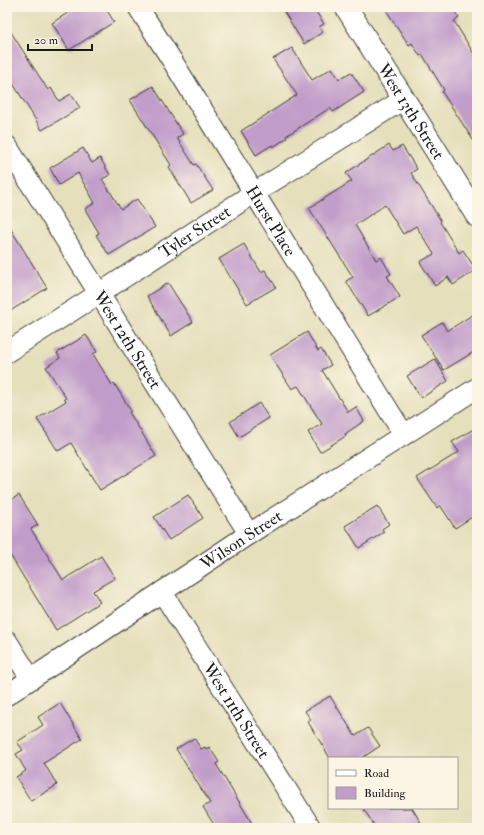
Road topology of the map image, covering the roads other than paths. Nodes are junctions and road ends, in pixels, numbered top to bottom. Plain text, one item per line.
1 (138, 7) edge
2 (346, 7) edge
3 (404, 99) junction
4 (7, 146) edge
5 (254, 193) junction
6 (477, 216) edge
7 (100, 293) junction
8 (7, 352) edge
9 (477, 388) edge
10 (404, 435) junction
11 (249, 534) junction
12 (162, 592) junction
13 (7, 641) edge
14 (31, 679) junction
15 (7, 695) edge
16 (311, 828) edge

1 - 5 street, Hurst Place
2 - 3 street, West 13th Street
3 - 5 street, Tyler Street
3 - 6 street, West 13th Street
4 - 7 street, West 12th Street
5 - 7 street, Tyler Street
5 - 10 street, Hurst Place
7 - 8 street, Tyler Street
7 - 11 street, West 12th Street
9 - 10 street, Wilson Street
10 - 11 street, Wilson Street
11 - 12 street, Wilson Street
12 - 14 street, Wilson Street
12 - 16 street, West 11th Street
13 - 14 street
14 - 15 street, Wilson Street

